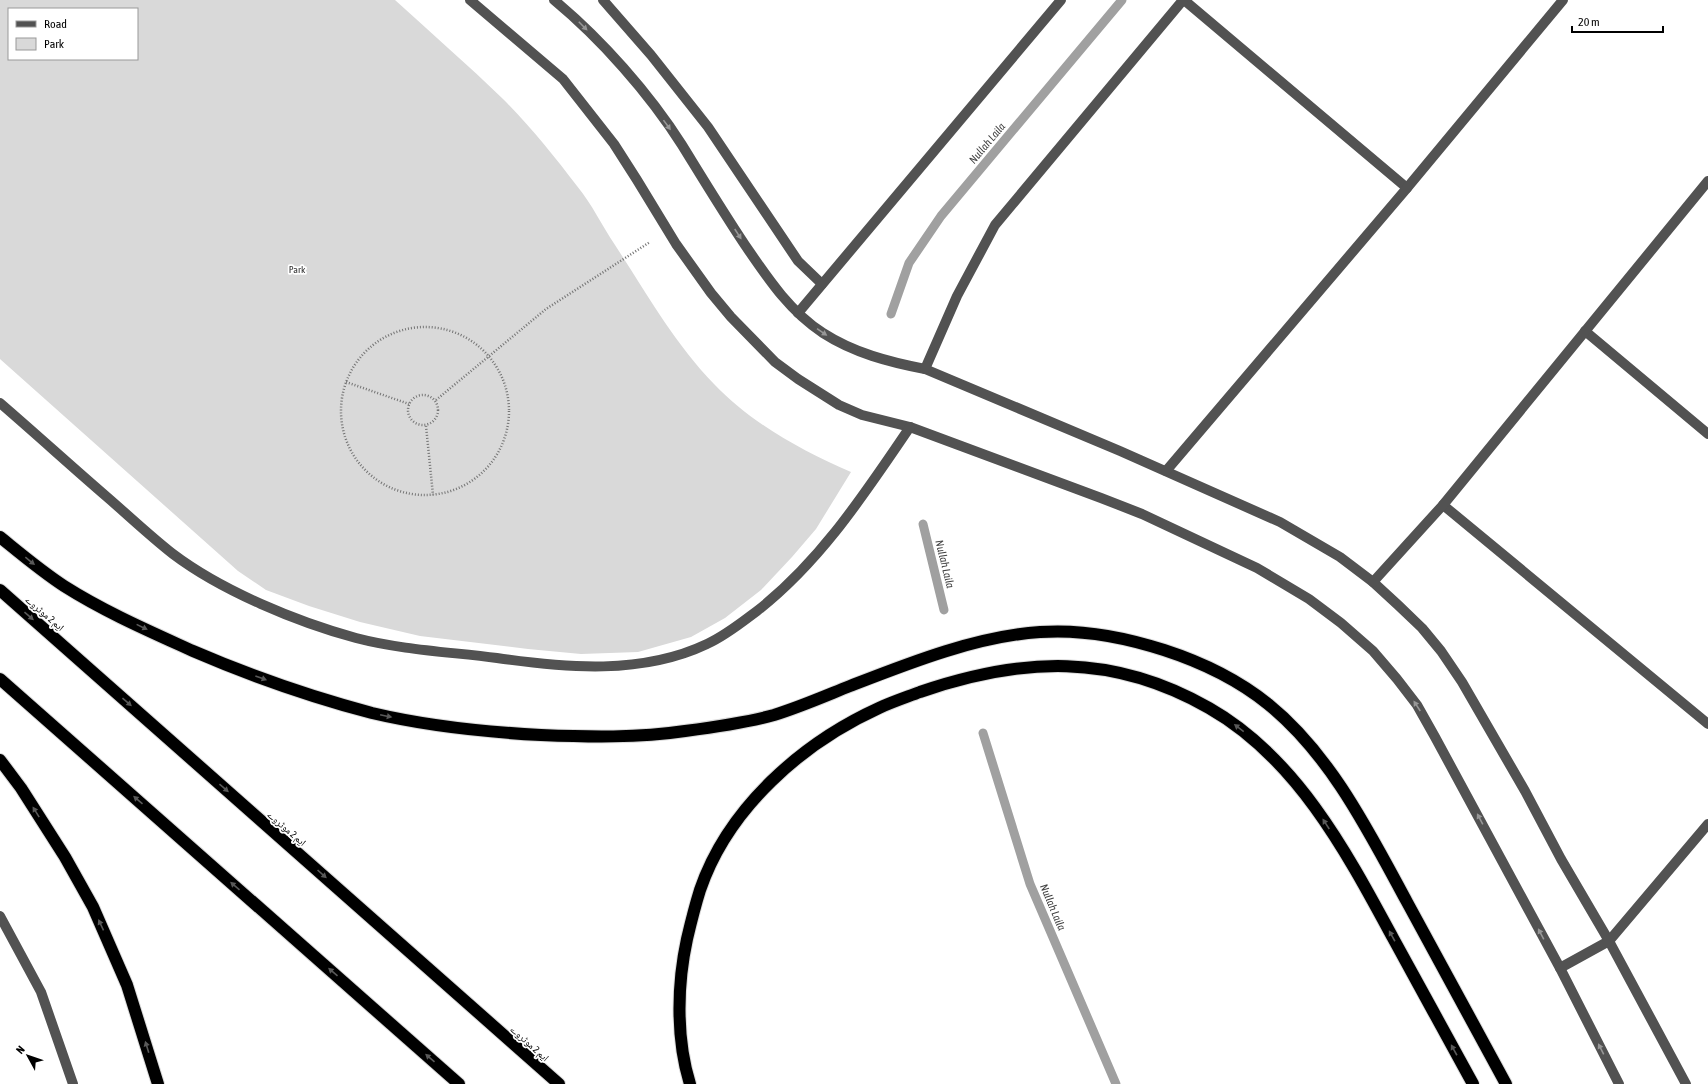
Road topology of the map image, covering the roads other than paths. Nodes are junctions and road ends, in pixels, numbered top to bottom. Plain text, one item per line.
1 (470, 0) edge
2 (554, 0) edge
3 (603, 0) edge
4 (1061, 0) edge
5 (1183, 0) edge
6 (1563, 0) edge
7 (1708, 181) edge
8 (1408, 188) junction
9 (822, 284) junction
10 (798, 313) junction
11 (1585, 331) junction
12 (925, 370) junction
13 (0, 403) edge
14 (910, 427) junction
15 (1708, 434) edge
16 (1166, 471) junction
17 (1443, 505) junction
18 (0, 536) edge
19 (1373, 582) junction
20 (0, 590) edge
21 (0, 679) edge
22 (1708, 724) edge
23 (0, 760) edge
24 (1708, 824) edge
25 (0, 916) edge
26 (1609, 941) junction
27 (1560, 968) junction
28 (73, 1084) edge
29 (158, 1084) edge
30 (459, 1084) edge
31 (559, 1084) edge
32 (690, 1084) edge
33 (1473, 1084) edge
34 (1506, 1084) edge
35 (1619, 1084) edge
36 (1686, 1084) edge

1 - 14 street
2 -> 10 street
3 - 9 street
4 - 9 street
5 - 8 street
5 - 12 street
6 - 8 street
7 - 11 street
8 - 16 street
9 - 10 street
10 -> 12 street
11 - 15 street
11 - 17 street
12 - 16 street
13 - 14 street
27 -> 14 street
16 - 19 street
17 - 19 street
17 - 22 street
18 -> 34 highway
19 - 26 street
20 -> 31 highway, ایم 2 موٹروے
30 -> 21 highway
29 -> 23 highway
24 - 26 street
25 - 28 street
26 - 27 street
26 - 36 street
35 -> 27 street
33 -> 32 highway

